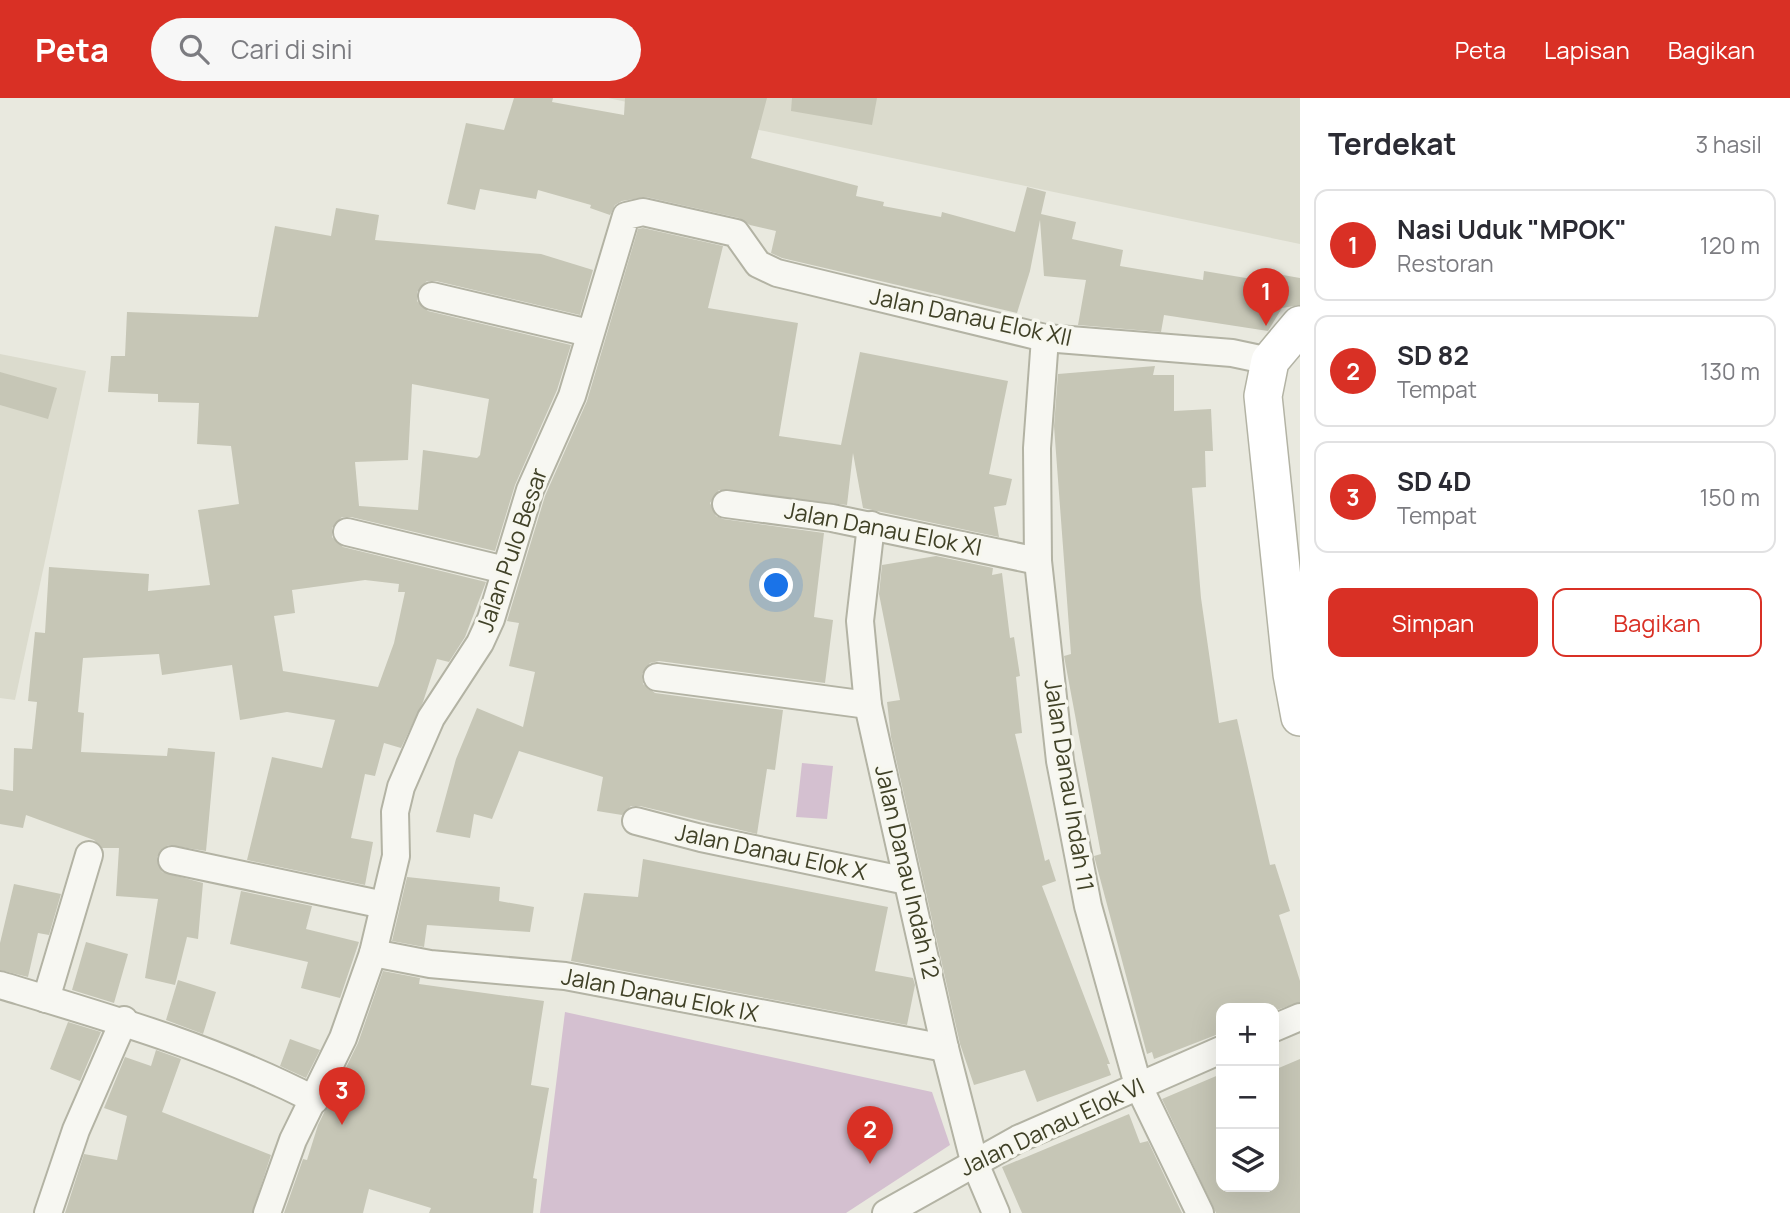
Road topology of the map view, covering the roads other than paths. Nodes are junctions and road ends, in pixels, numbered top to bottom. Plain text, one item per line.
1 (758, 264) joint
2 (432, 296) dead end
3 (1300, 325) edge
4 (589, 333) junction
5 (1045, 338) junction
6 (1270, 361) junction
7 (726, 504) dead end
8 (871, 525) junction
9 (347, 532) dead end
10 (1038, 561) junction
11 (505, 570) junction
12 (657, 677) dead end
13 (868, 705) junction
14 (1300, 717) edge
15 (636, 821) dead end
16 (89, 855) dead end
17 (172, 859) dead end
18 (907, 881) junction
19 (384, 905) junction
20 (373, 953) junction
21 (0, 985) edge
22 (46, 999) junction
23 (1300, 1017) edge
24 (124, 1020) junction
25 (1279, 1026) edge
26 (945, 1048) junction
27 (1216, 1052) edge
28 (1138, 1085) junction
29 (315, 1100) junction
30 (974, 1161) junction
31 (48, 1213) edge
32 (267, 1213) edge
33 (886, 1213) edge
34 (996, 1213) edge
35 (1200, 1213) edge

1 - 4 street, Jalan Pulo Besar
1 - 5 street, Jalan Danau Elok XII
2 - 4 street
3 - 6 street
4 - 11 street, Jalan Pulo Besar
5 - 6 street, Jalan Danau Elok XII
5 - 10 street, Jalan Danau Indah 11
6 - 14 street
7 - 8 street, Jalan Danau Elok XI
8 - 10 street, Jalan Danau Elok XI
8 - 13 street, Jalan Danau Indah 12
9 - 11 street
10 - 28 street, Jalan Danau Indah 11
11 - 19 street, Jalan Pulo Besar
12 - 13 street
13 - 18 street, Jalan Danau Indah 12
15 - 18 street, Jalan Danau Elok X
16 - 22 street
17 - 19 street
18 - 26 street, Jalan Danau Indah 12
19 - 20 street, Jalan Pulo Besar
20 - 26 street, Jalan Danau Elok IX
20 - 29 street, Jalan Pulo Besar
21 - 22 street
22 - 24 street
23 - 25 street
24 - 29 street
24 - 31 street
26 - 30 street, Jalan Danau Indah 12
27 - 28 street, Jalan Danau Elok VI
28 - 30 street, Jalan Danau Elok VI
28 - 35 street, Jalan Danau Indah 11
29 - 32 street, Jalan Pulo Besar
30 - 33 street, Jalan Danau Elok VI
30 - 34 street, Jalan Danau Indah 12

